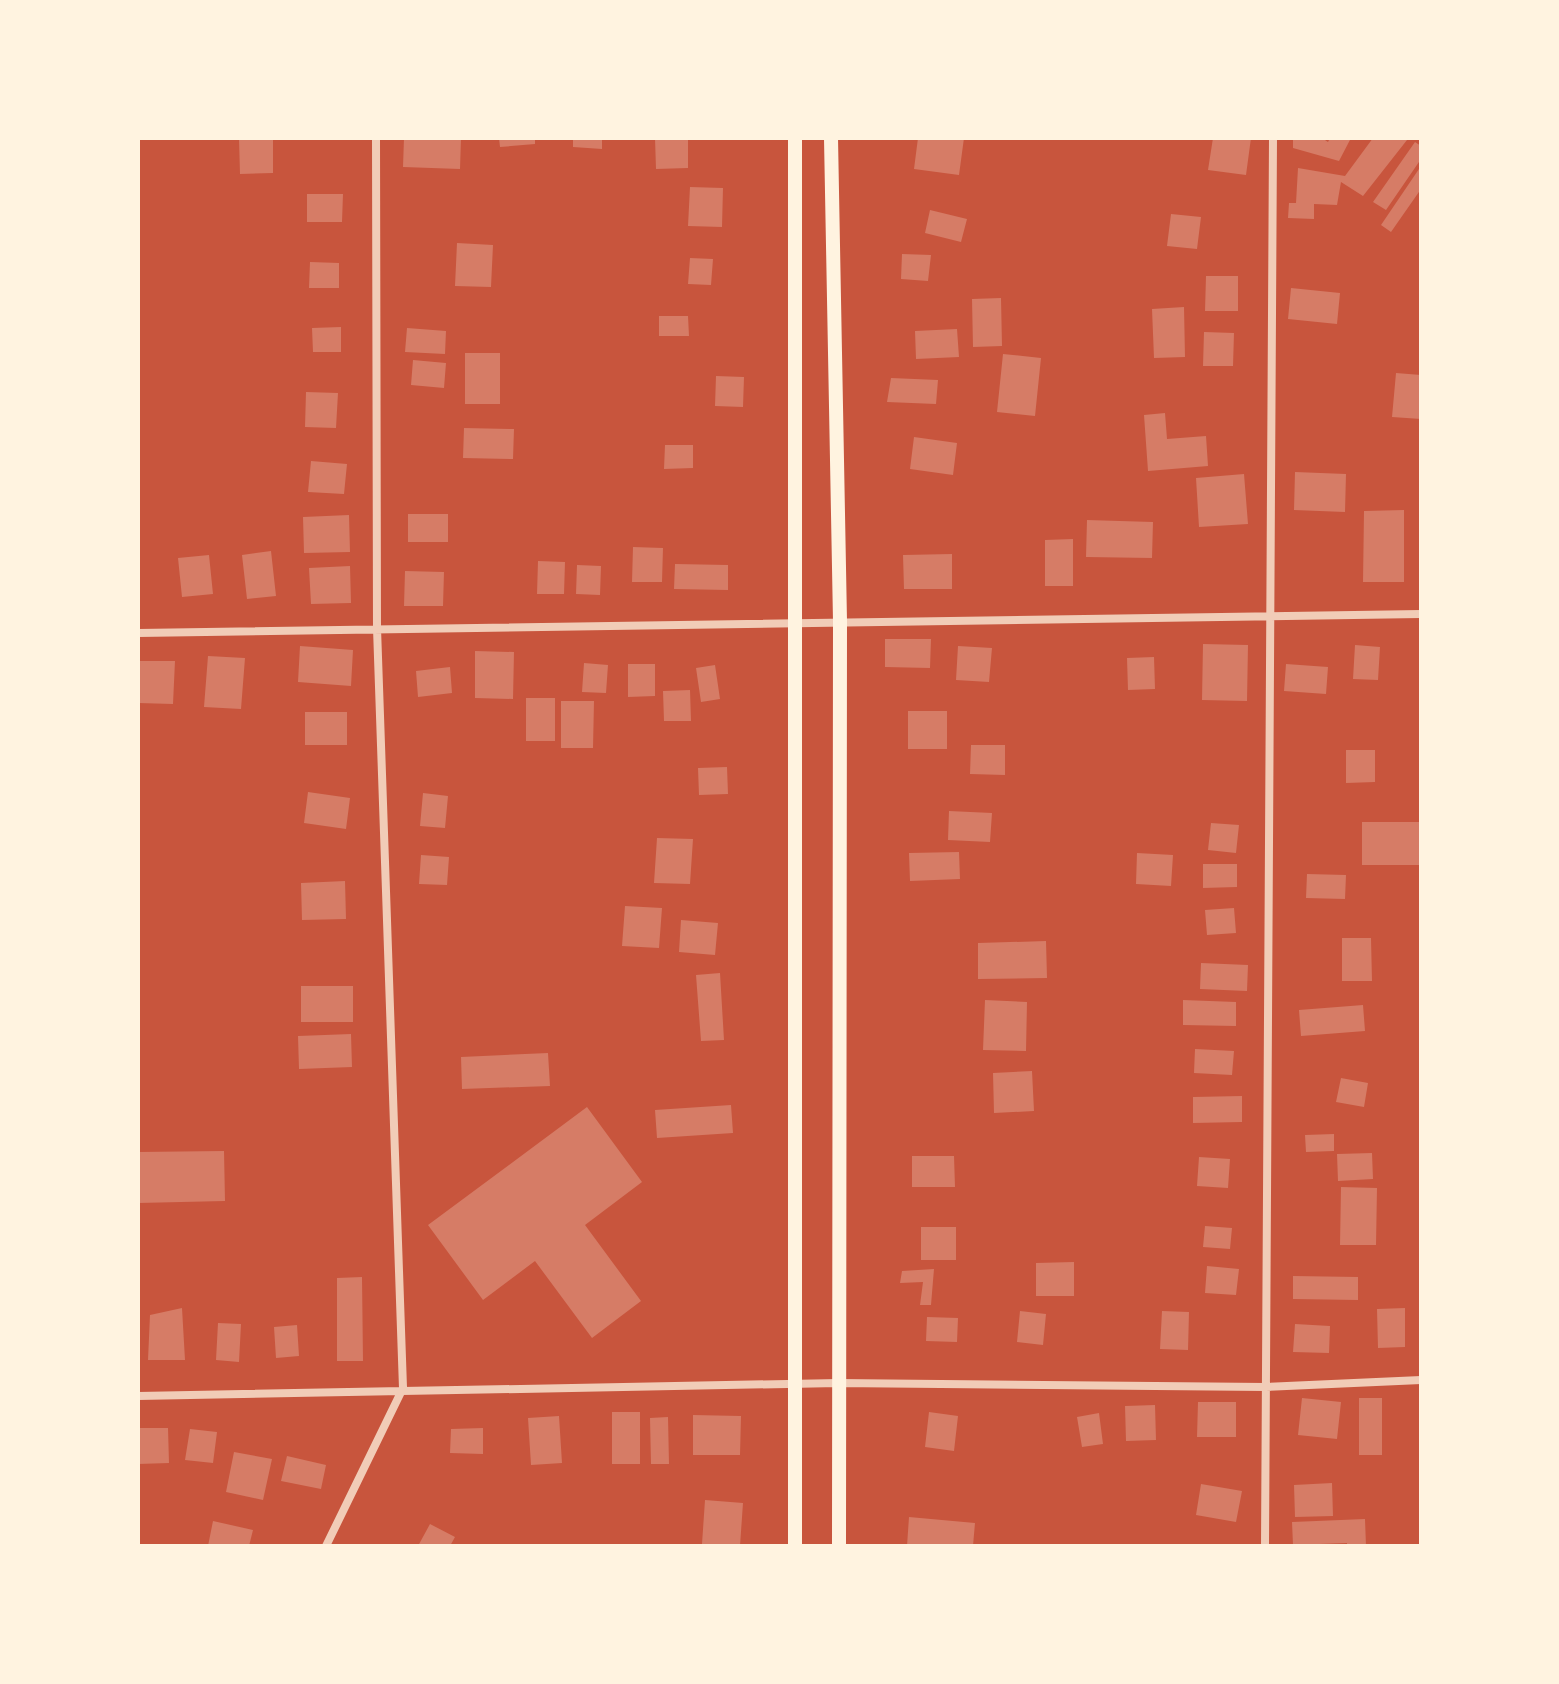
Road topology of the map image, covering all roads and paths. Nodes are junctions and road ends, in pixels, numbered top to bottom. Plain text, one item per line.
1 (376, 138) edge
2 (795, 138) edge
3 (831, 138) edge
4 (1273, 138) edge
5 (1421, 614) edge
6 (1272, 615) junction
7 (840, 621) junction
8 (793, 624) junction
9 (377, 628) junction
10 (138, 633) edge
11 (1421, 1380) edge
12 (838, 1383) junction
13 (795, 1384) junction
14 (1266, 1387) junction
15 (403, 1388) junction
16 (138, 1396) edge
17 (326, 1546) edge
18 (795, 1546) edge
19 (839, 1546) edge
20 (1265, 1546) edge

1 - 9 street
2 - 8 main road
3 - 7 main road
4 - 6 street
5 - 6 street
6 - 7 street
6 - 14 street
7 - 8 street
7 - 12 main road
8 - 9 street
8 - 13 main road
9 - 10 street
9 - 15 street
11 - 14 street
12 - 13 street
12 - 14 street
12 - 19 main road
13 - 15 street
13 - 18 main road
14 - 20 street
15 - 16 street
15 - 17 street

